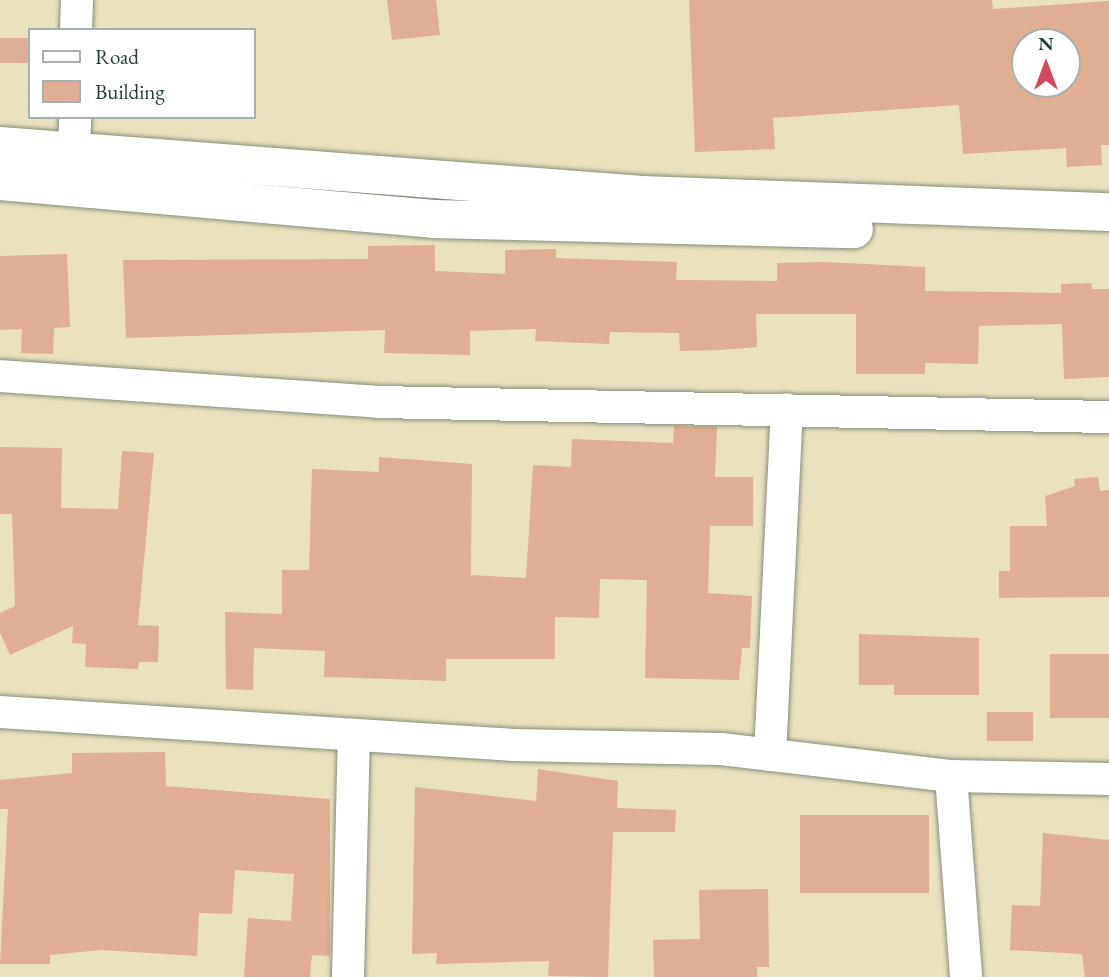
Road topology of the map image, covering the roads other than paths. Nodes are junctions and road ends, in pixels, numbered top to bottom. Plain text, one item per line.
1 (77, 0) edge
2 (76, 28) edge
3 (74, 134) edge
4 (0, 146) edge
5 (0, 181) edge
6 (1109, 212) edge
7 (1109, 237) edge
8 (0, 376) edge
9 (787, 409) junction
10 (1109, 417) edge
11 (0, 712) edge
12 (355, 735) junction
13 (770, 755) junction
14 (951, 776) junction
15 (1109, 779) edge
16 (348, 977) edge
17 (966, 977) edge

1 - 2 street
3 - 4 street
3 - 6 street
5 - 7 street
8 - 9 street
9 - 10 street
9 - 13 street
11 - 12 street
12 - 13 street
12 - 16 street
13 - 14 street
14 - 15 street
14 - 17 street

